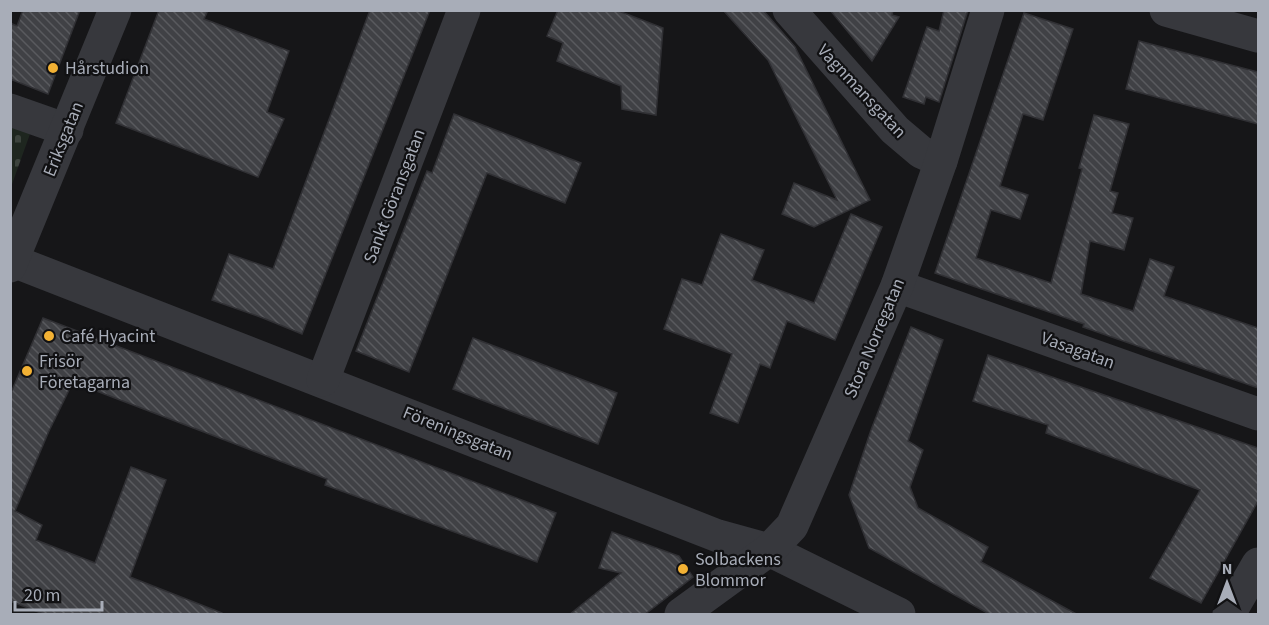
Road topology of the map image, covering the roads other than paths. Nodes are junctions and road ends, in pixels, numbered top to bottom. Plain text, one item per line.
1 (115, 10) edge
2 (464, 10) edge
3 (789, 10) edge
4 (988, 10) edge
5 (1166, 10) edge
6 (1258, 36) edge
7 (10, 110) edge
8 (67, 130) junction
9 (941, 161) junction
10 (12, 264) edge
11 (897, 286) junction
12 (323, 380) junction
13 (1258, 414) edge
14 (769, 550) junction
15 (1258, 564) edge
16 (681, 615) edge
17 (899, 615) edge
18 (1229, 615) edge

1 - 8 street, Eriksgatan
2 - 12 street, Sankt Göransgatan
3 - 9 street, Vagnmansgatan
4 - 9 street, Stora Norregatan
5 - 6 street
7 - 8 street
8 - 10 street, Eriksgatan
9 - 11 street, Stora Norregatan
10 - 12 street, Föreningsgatan
11 - 13 street, Vasagatan
11 - 14 street, Stora Norregatan
12 - 14 street, Föreningsgatan
14 - 16 street, Stora Norregatan
14 - 17 street, Föreningsgatan
15 - 18 street

